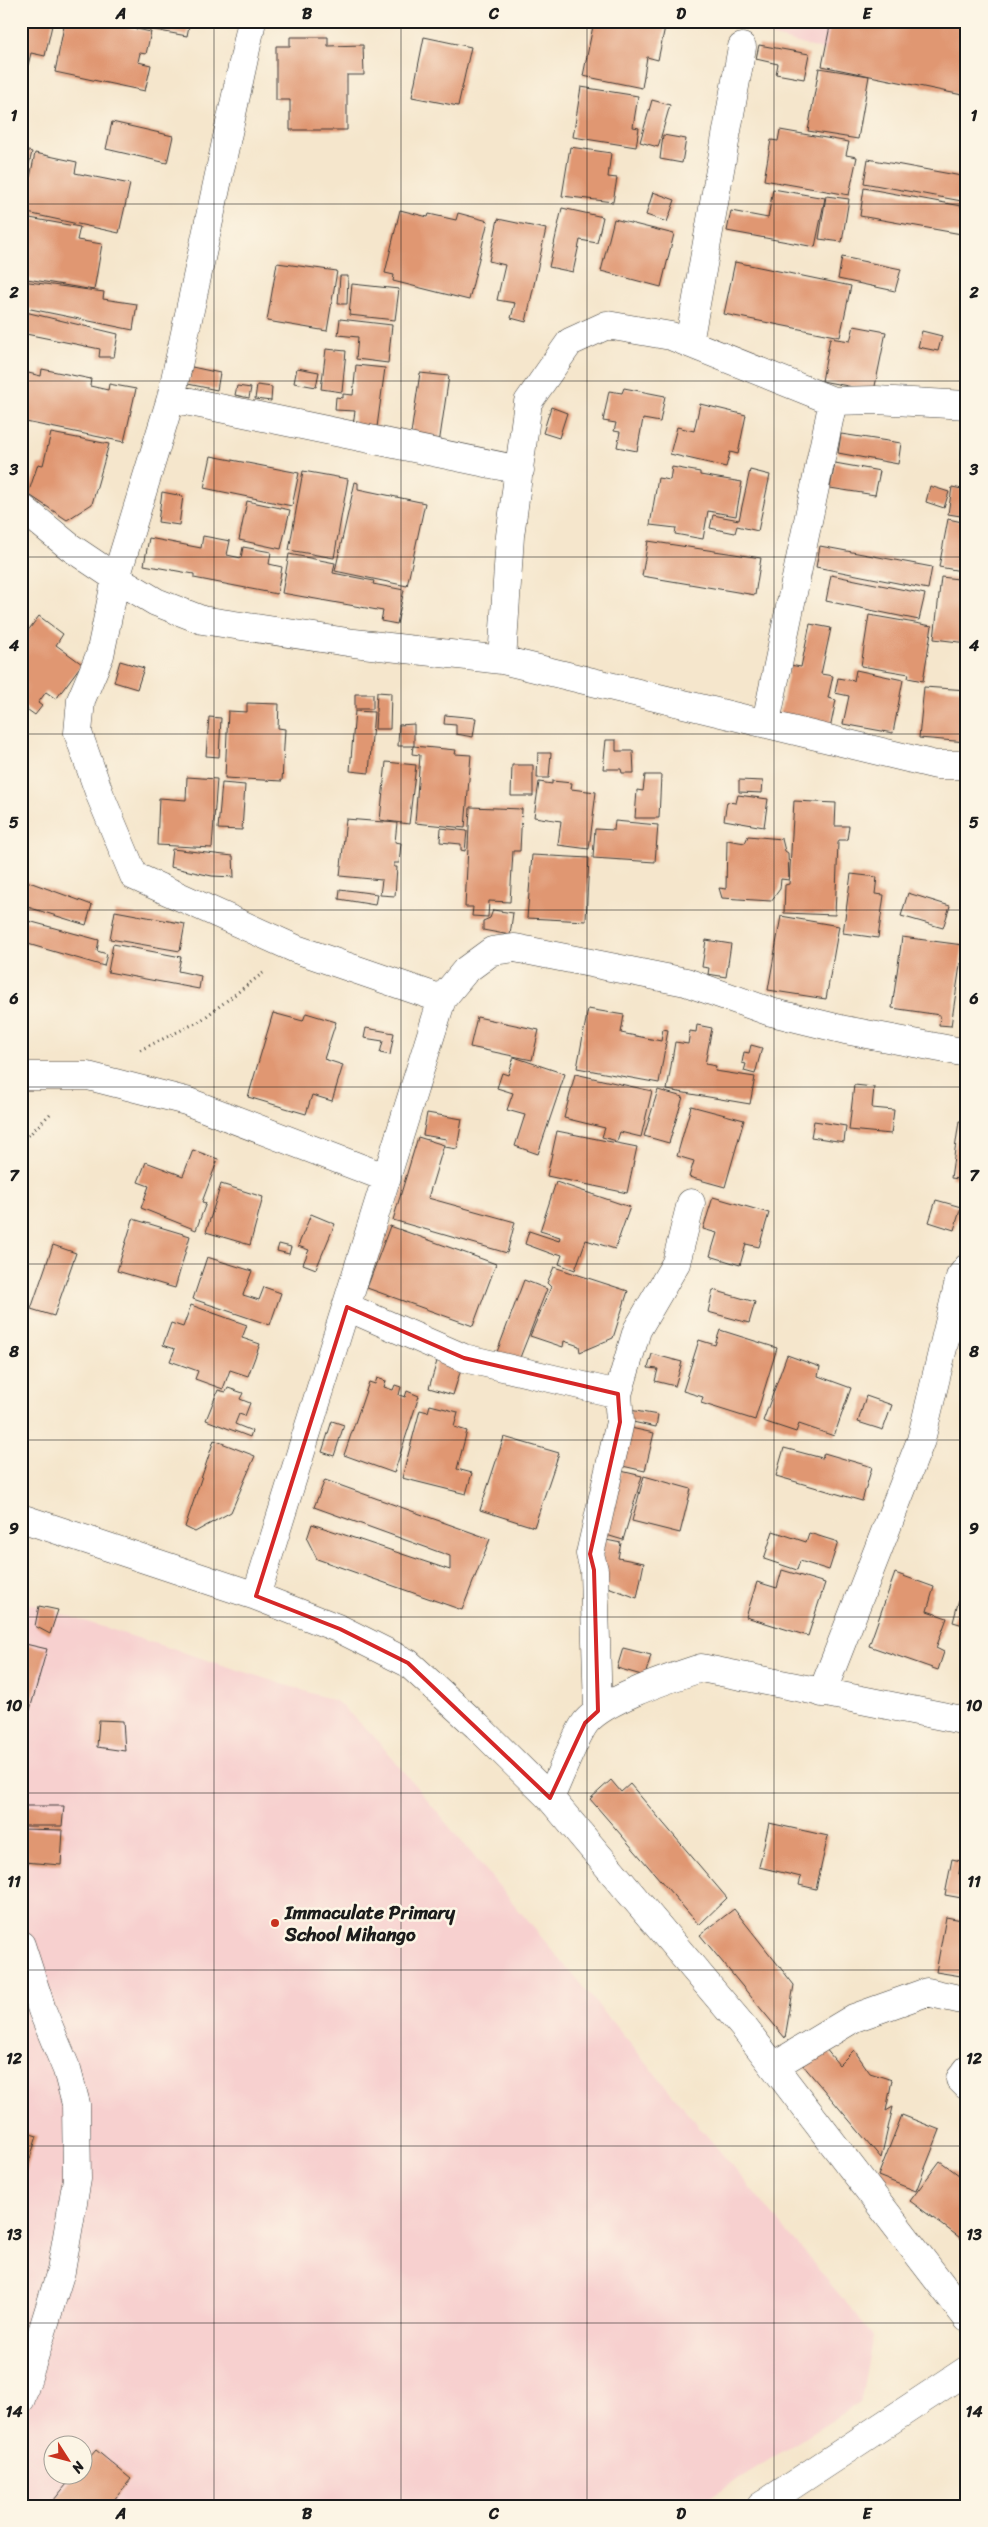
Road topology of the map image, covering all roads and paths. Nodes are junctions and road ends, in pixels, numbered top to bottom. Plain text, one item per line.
1 (252, 21) edge
2 (742, 46) dead end
3 (689, 343) junction
4 (171, 398) junction
5 (833, 401) junction
6 (967, 405) edge
7 (520, 470) junction
8 (21, 507) edge
9 (116, 578) junction
10 (502, 660) junction
11 (766, 722) junction
12 (967, 765) edge
13 (296, 949) junction
14 (442, 1000) junction
15 (967, 1053) edge
16 (21, 1076) edge
17 (88, 1076) junction
18 (21, 1142) edge
19 (387, 1178) junction
20 (691, 1203) dead end
21 (967, 1268) edge
22 (347, 1308) junction
23 (618, 1394) junction
24 (21, 1518) edge
25 (256, 1596) junction
26 (822, 1693) junction
27 (598, 1711) junction
28 (967, 1721) edge
29 (550, 1798) junction
30 (21, 1945) edge
31 (967, 2001) edge
32 (774, 2066) junction
33 (967, 2070) edge
34 (967, 2086) edge
35 (967, 2318) edge
36 (967, 2370) edge
37 (21, 2399) edge
38 (761, 2506) edge

1 - 4 street
2 - 3 street
3 - 5 street
3 - 7 street
4 - 7 street
4 - 9 street
5 - 6 street
5 - 11 street
7 - 10 street
8 - 9 street
9 - 10 street
9 - 13 street
10 - 11 street
11 - 12 street
13 - 14 street
13 - 17 path
14 - 15 street
14 - 19 street
16 - 17 street
17 - 18 path
17 - 19 street
19 - 22 street
20 - 23 street
21 - 26 street
22 - 23 street
22 - 25 street
23 - 27 street
24 - 25 street
25 - 29 street
26 - 27 street
26 - 28 street
27 - 29 street
29 - 32 street
30 - 37 street
31 - 32 street
32 - 35 street
33 - 34 street
36 - 38 street

